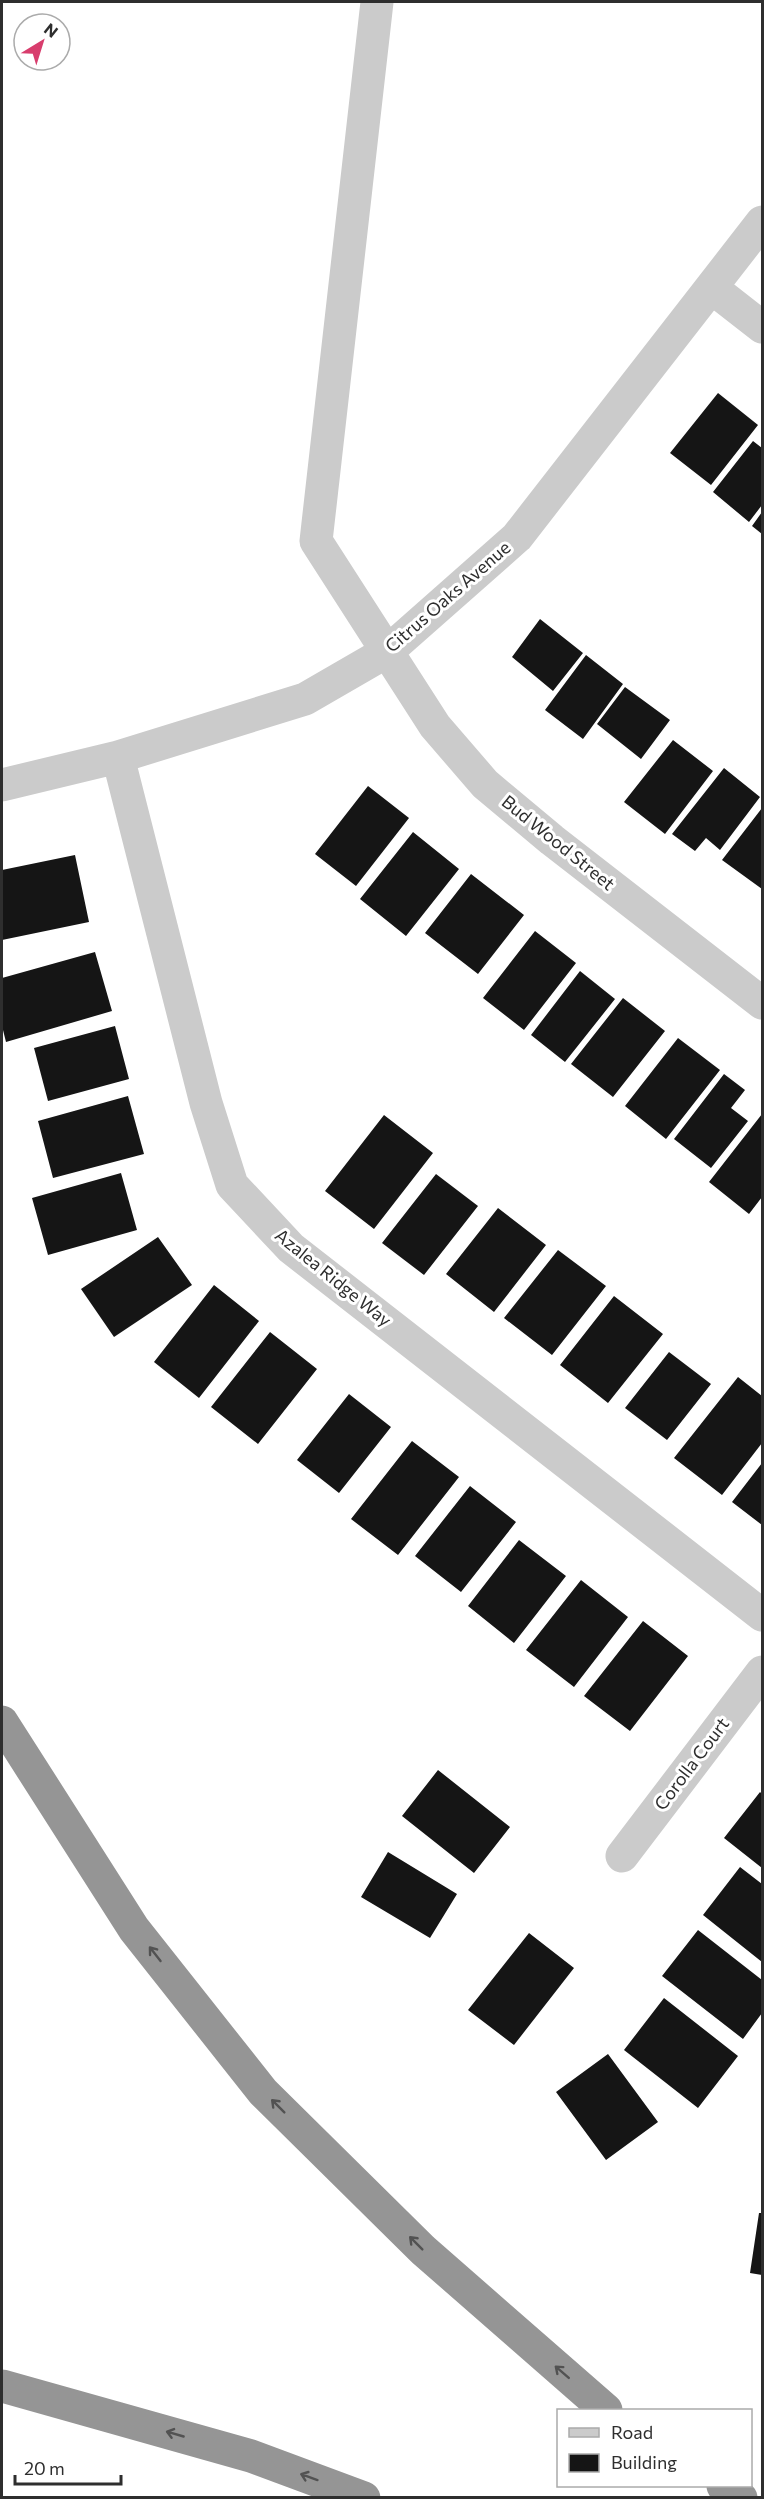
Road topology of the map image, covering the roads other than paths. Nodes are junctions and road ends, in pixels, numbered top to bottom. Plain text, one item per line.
1 (377, 2) edge
2 (762, 222) edge
3 (712, 288) junction
4 (762, 327) edge
5 (388, 651) junction
6 (118, 757) junction
7 (2, 785) edge
8 (762, 1003) edge
9 (762, 1615) edge
10 (762, 1672) edge
11 (2, 1722) edge
12 (622, 1856) dead end
13 (2, 2386) edge
14 (605, 2409) edge
15 (724, 2487) edge
16 (364, 2498) edge
17 (741, 2498) edge

1 - 5 street, Bud Wood Street
2 - 3 street, Citrus Oaks Avenue
3 - 4 street
3 - 5 street, Citrus Oaks Avenue
5 - 6 street, Citrus Oaks Avenue
5 - 8 street, Bud Wood Street
6 - 7 street, Citrus Oaks Avenue
6 - 9 street, Azalea Ridge Way
10 - 12 street, Corolla Court
14 -> 11 highway
16 -> 13 highway
15 - 17 highway

